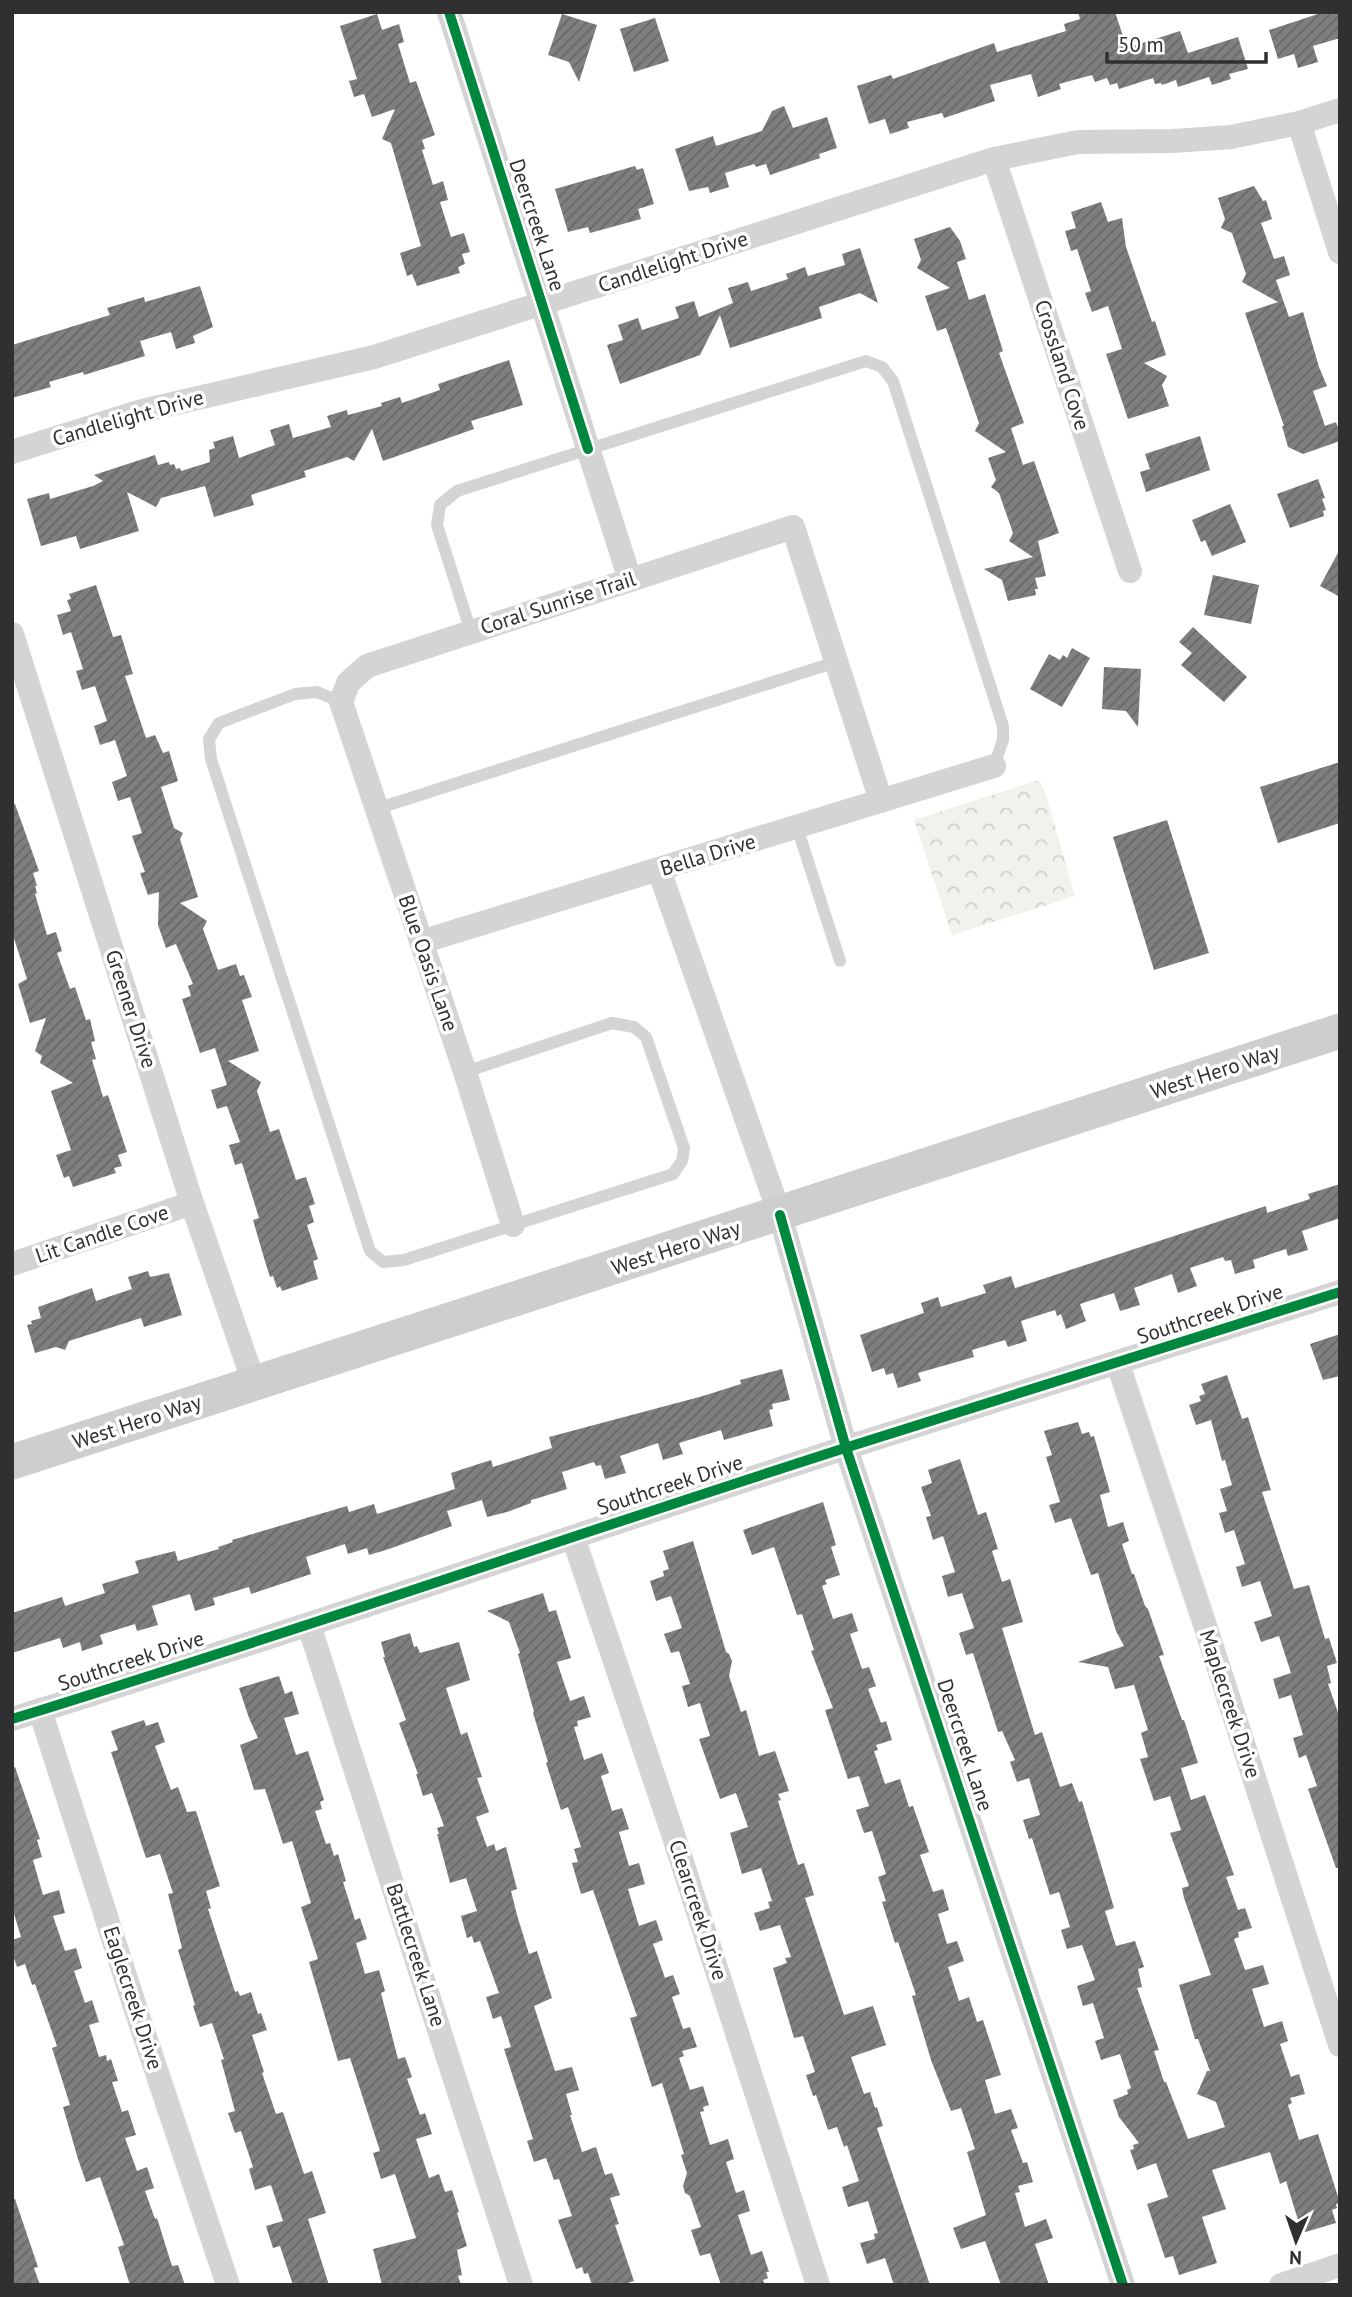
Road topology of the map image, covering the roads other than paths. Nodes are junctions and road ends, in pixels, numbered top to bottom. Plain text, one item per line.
1 (449, 12) edge
2 (1340, 110) edge
3 (1299, 123) junction
4 (994, 159) junction
5 (1340, 252) edge
6 (541, 304) junction
7 (588, 449) junction
8 (12, 452) edge
9 (1129, 571) dead end
10 (630, 580) junction
11 (471, 632) junction
12 (12, 634) edge
13 (836, 662) junction
14 (341, 702) junction
15 (994, 766) joint
16 (881, 801) junction
17 (376, 809) junction
18 (797, 827) junction
19 (659, 870) junction
20 (421, 942) junction
21 (840, 961) dead end
22 (1340, 1031) edge
23 (465, 1072) junction
24 (192, 1203) junction
25 (780, 1214) junction
26 (513, 1225) junction
27 (12, 1264) edge
28 (1340, 1292) edge
29 (1118, 1364) junction
30 (254, 1383) junction
31 (846, 1448) junction
32 (12, 1462) edge
33 (573, 1538) junction
34 (309, 1625) junction
35 (40, 1710) junction
36 (12, 1719) edge
37 (1340, 2045) edge
38 (1340, 2265) edge
39 (228, 2285) edge
40 (521, 2285) edge
41 (817, 2285) edge
42 (1123, 2285) edge
43 (1282, 2285) edge

1 - 6 street, Deercreek Lane
2 - 3 street, Candlelight Drive
3 - 4 street, Candlelight Drive
3 - 5 street
4 - 6 street, Candlelight Drive
4 - 9 street, Crossland Cove
6 - 7 street, Deercreek Lane
6 - 8 street, Candlelight Drive
7 - 10 street, Deercreek Lane
7 - 11 lane
7 - 15 lane
10 - 11 street, Coral Sunrise Trail
10 - 13 street, Coral Sunrise Trail
11 - 14 street, Coral Sunrise Trail
12 - 24 street, Greener Drive
13 - 16 street
13 - 17 lane
14 - 17 street, Blue Oasis Lane
14 - 26 lane
15 - 16 street, Bella Drive
16 - 18 street, Bella Drive
17 - 20 street, Blue Oasis Lane
18 - 19 street, Bella Drive
18 - 21 lane
19 - 20 street, Bella Drive
19 - 25 street, Deercreek Lane
20 - 23 street, Blue Oasis Lane
22 - 25 main road, West Hero Way
23 - 26 street, Blue Oasis Lane
23 - 26 lane
24 - 27 street, Lit Candle Cove
24 - 30 street, Greener Drive
25 - 30 main road, West Hero Way
25 - 31 street, Deercreek Lane
28 - 29 street, Southcreek Drive
29 - 31 street, Southcreek Drive
29 - 37 street, Maplecreek Drive
30 - 32 main road, West Hero Way
31 - 33 street, Southcreek Drive
31 - 42 street, Deercreek Lane
33 - 34 street, Southcreek Drive
33 - 41 street, Clearcreek Drive
34 - 35 street, Southcreek Drive
34 - 40 street, Battlecreek Lane
35 - 36 street, Southcreek Drive
35 - 39 street, Eaglecreek Drive
38 - 43 street

